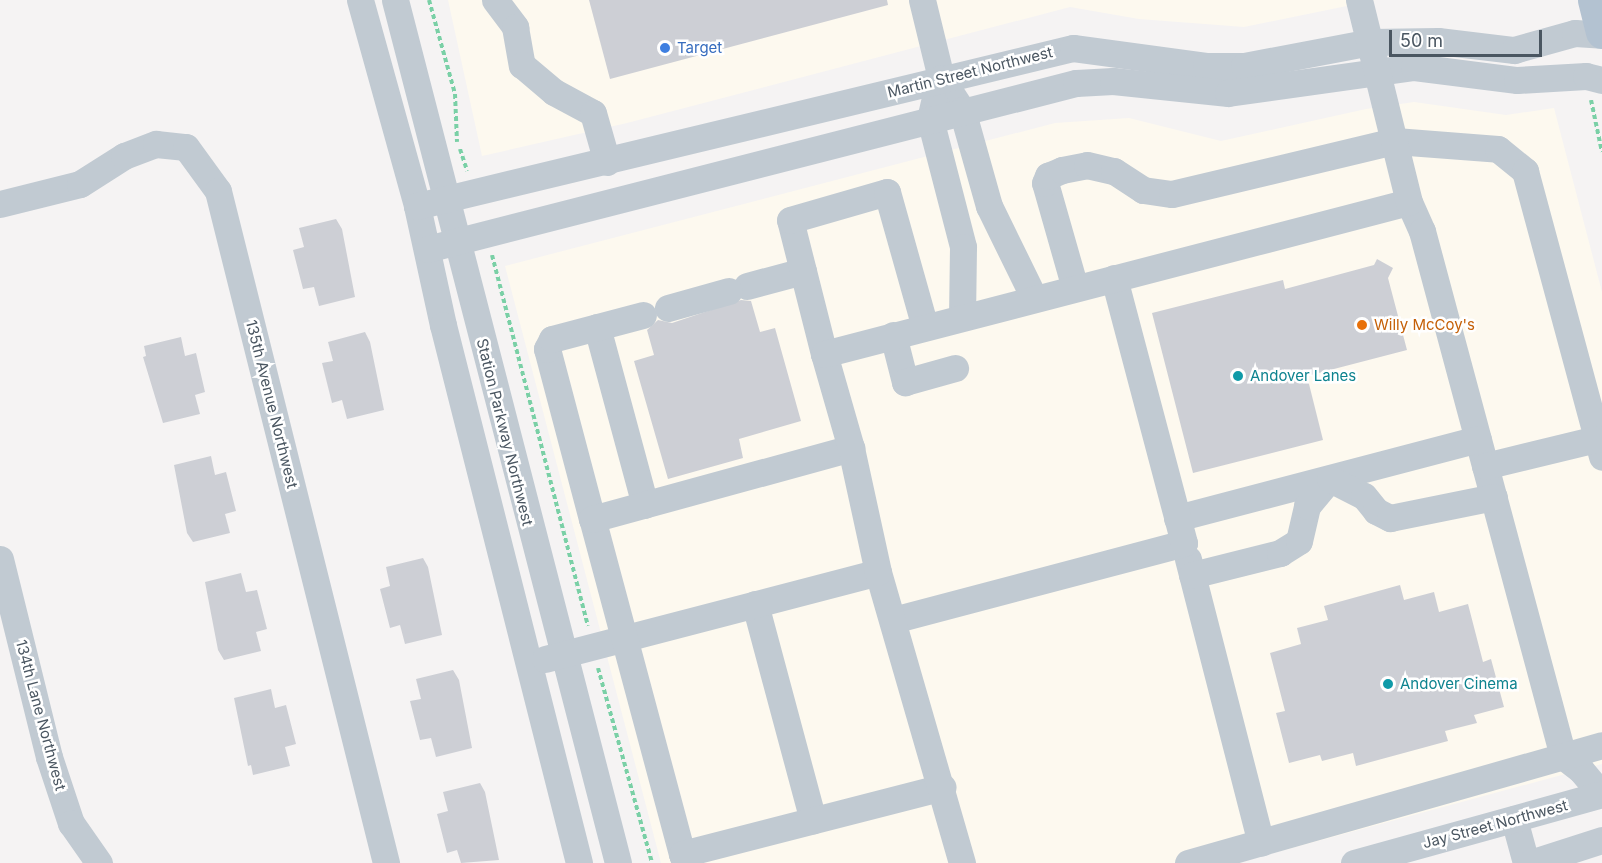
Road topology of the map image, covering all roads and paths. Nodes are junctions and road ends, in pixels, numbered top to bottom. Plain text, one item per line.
1 (395, 0) edge
2 (429, 0) edge
3 (495, 0) edge
4 (922, 0) edge
5 (1359, 0) edge
6 (1594, 0) edge
7 (361, 5) edge
8 (1602, 33) edge
9 (1371, 42) junction
10 (1378, 71) junction
11 (940, 78) junction
12 (1596, 87) edge
13 (962, 110) junction
14 (930, 118) junction
15 (1395, 141) junction
16 (1602, 152) edge
17 (607, 162) junction
18 (472, 192) junction
19 (446, 199) junction
20 (1409, 201) junction
21 (0, 204) edge
22 (417, 206) junction
23 (483, 234) junction
24 (456, 241) junction
25 (427, 249) junction
26 (803, 271) junction
27 (1114, 278) junction
28 (1075, 288) junction
29 (1034, 298) junction
30 (962, 317) junction
31 (597, 327) junction
32 (925, 327) junction
33 (893, 335) junction
34 (824, 354) junction
35 (956, 368) dead end
36 (1479, 439) junction
37 (851, 448) junction
38 (1600, 448) edge
39 (1485, 466) junction
40 (1330, 479) junction
41 (1494, 497) junction
42 (645, 505) junction
43 (592, 519) junction
44 (1181, 531) junction
45 (0, 559) edge
46 (878, 572) junction
47 (1192, 575) junction
48 (755, 604) junction
49 (893, 620) junction
50 (626, 638) junction
51 (594, 646) junction
52 (562, 655) junction
53 (529, 663) junction
54 (1602, 746) edge
55 (1563, 756) junction
56 (943, 787) junction
57 (1602, 794) edge
58 (1514, 819) junction
59 (813, 820) junction
60 (1602, 840) edge
61 (1261, 843) junction
62 (683, 859) edge
63 (99, 863) edge
64 (386, 863) edge
65 (579, 863) edge
66 (618, 863) edge
67 (652, 863) edge
68 (962, 863) edge
69 (1188, 863) edge
70 (1354, 863) edge
71 (1528, 863) edge

1 - 7 street
1 - 19 street, Station Parkway Northwest
2 - 18 path
3 - 17 street
4 - 11 street
5 - 9 street
6 - 8 main road
7 - 22 street
8 - 9 street, Martin Street Northwest
9 - 10 street
9 - 11 street, Martin Street Northwest
10 - 12 street
10 - 13 street
10 - 15 street
11 - 13 street
11 - 14 street
11 - 17 street, Martin Street Northwest
12 - 16 path
13 - 14 street
13 - 29 street
14 - 23 street
14 - 30 street
15 - 20 street
15 - 28 street
15 - 38 street
17 - 18 street, Martin Street Northwest
18 - 19 street, Martin Street Northwest
19 - 22 street, Martin Street Northwest
19 - 24 street, Station Parkway Northwest
20 - 27 street
20 - 36 street
21 - 64 street, 135th Avenue Northwest
22 - 25 street
23 - 24 street
23 - 51 path
24 - 25 street
24 - 52 street, Station Parkway Northwest
25 - 53 street
26 - 31 street
26 - 32 street
26 - 34 street
27 - 28 street
27 - 44 street
28 - 29 street
29 - 30 street
30 - 32 street
31 - 42 street
31 - 43 street
32 - 33 street
33 - 34 street
33 - 35 street
34 - 37 street
36 - 39 street
36 - 40 street
37 - 42 street
37 - 46 street
38 - 39 street
39 - 41 street
40 - 41 street
40 - 44 street
40 - 47 street
41 - 55 street
42 - 43 street
43 - 50 street
44 - 47 street
44 - 49 street
45 - 63 street, 134th Lane Northwest
46 - 48 street
46 - 49 street
47 - 61 street
48 - 50 street
48 - 59 street
49 - 56 street
50 - 51 street
50 - 62 street
51 - 52 street
51 - 67 path
52 - 53 street
52 - 66 street, Station Parkway Northwest
53 - 65 street
54 - 55 street
55 - 57 street
55 - 61 street
56 - 59 street
56 - 68 street
57 - 58 street, Jay Street Northwest
58 - 70 street, Jay Street Northwest
58 - 71 street
59 - 62 street
60 - 71 street
61 - 69 street

